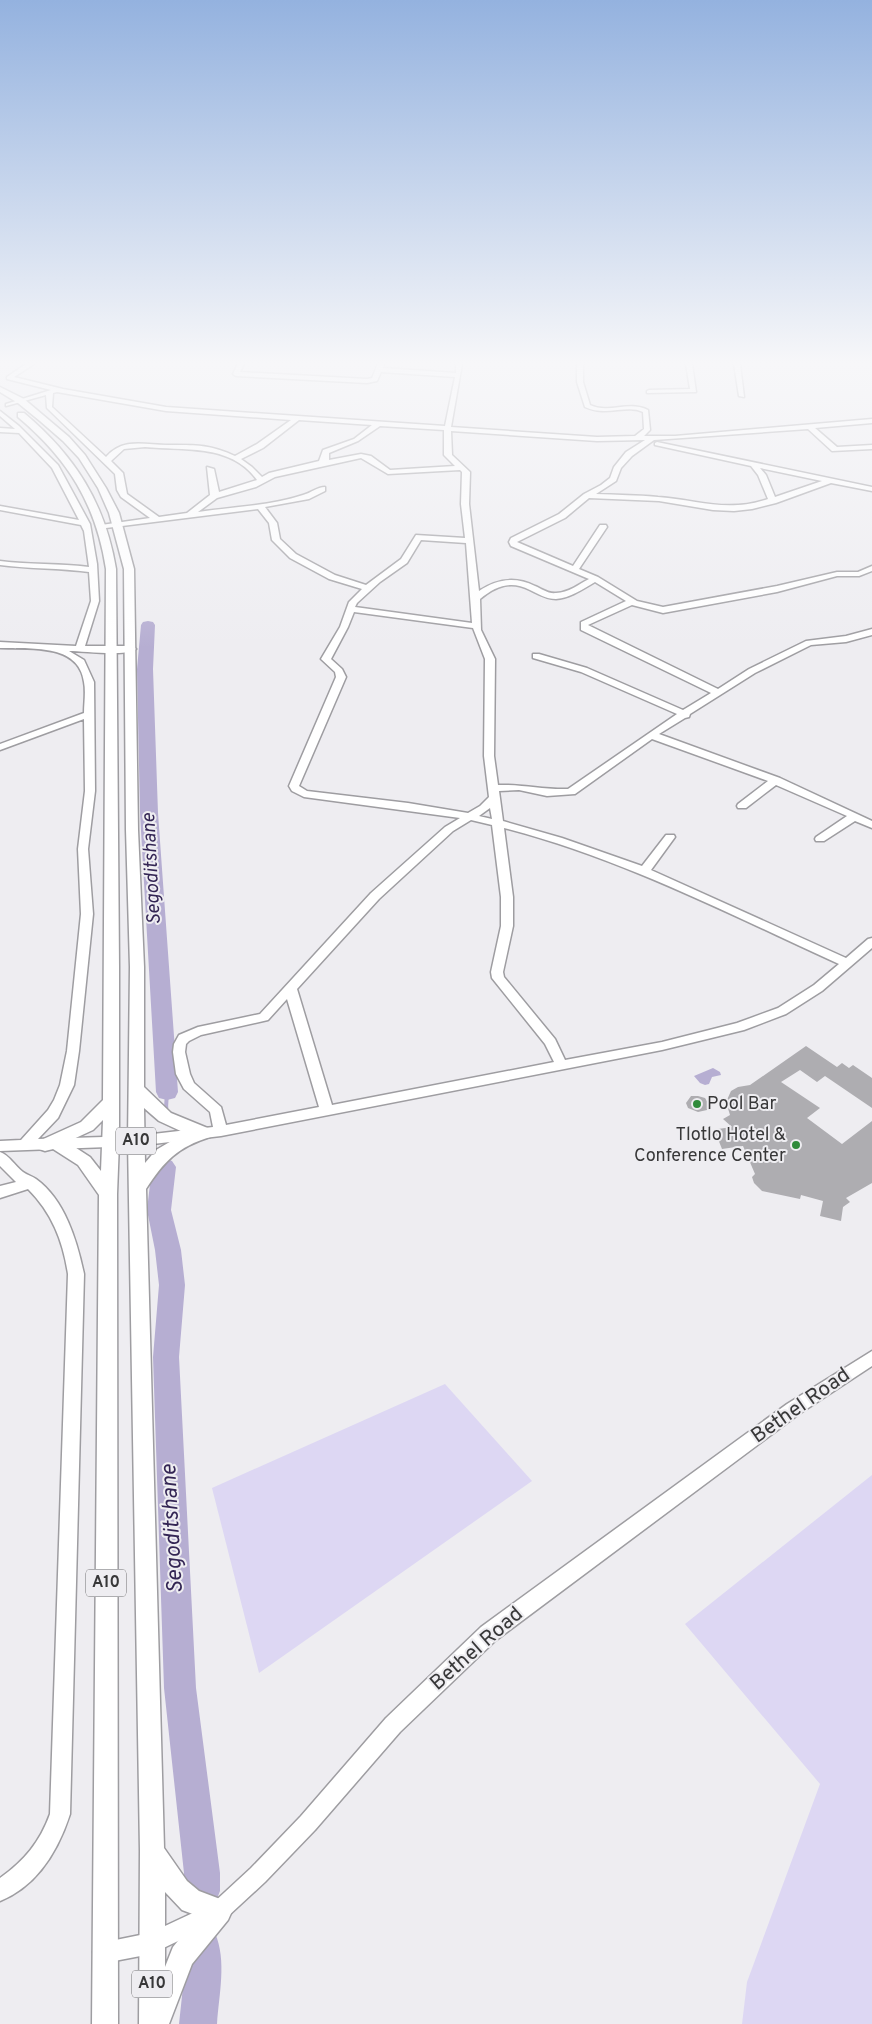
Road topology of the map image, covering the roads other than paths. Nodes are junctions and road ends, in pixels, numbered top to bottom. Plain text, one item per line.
1 (47, 458) edge
2 (65, 458) edge
3 (83, 458) edge
4 (104, 458) edge
5 (109, 458) edge
6 (325, 458) edge
7 (347, 458) edge
8 (369, 458) edge
9 (452, 458) edge
10 (625, 458) edge
11 (722, 458) edge
12 (236, 459) edge
13 (107, 461) junction
14 (322, 463) junction
15 (754, 465) junction
16 (462, 468) junction
17 (210, 469) dead end
18 (261, 481) junction
19 (829, 481) junction
20 (845, 484) junction
21 (322, 489) dead end
22 (872, 489) edge
23 (214, 496) junction
24 (587, 496) junction
25 (872, 496) edge
26 (773, 501) junction
27 (260, 506) junction
28 (0, 508) edge
29 (186, 517) junction
30 (158, 520) junction
31 (86, 524) junction
32 (119, 525) junction
33 (101, 527) junction
34 (603, 527) dead end
35 (469, 541) junction
36 (0, 563) edge
37 (93, 570) junction
38 (574, 570) junction
39 (870, 570) edge
40 (595, 579) junction
41 (366, 588) junction
42 (476, 598) junction
43 (631, 602) junction
44 (349, 609) junction
45 (130, 617) junction
46 (111, 618) junction
47 (477, 626) junction
48 (872, 632) edge
49 (0, 645) edge
50 (53, 647) junction
51 (79, 649) junction
52 (131, 649) junction
53 (111, 650) junction
54 (536, 656) dead end
55 (719, 693) junction
56 (90, 714) junction
57 (686, 715) junction
58 (652, 735) junction
59 (0, 747) edge
60 (776, 780) junction
61 (494, 793) junction
62 (742, 806) dead end
63 (469, 816) junction
64 (855, 816) junction
65 (498, 823) junction
66 (872, 825) edge
67 (670, 837) dead end
68 (820, 839) dead end
69 (644, 871) junction
70 (872, 942) edge
71 (848, 963) junction
72 (290, 988) junction
73 (562, 1066) junction
74 (136, 1088) junction
75 (110, 1103) junction
76 (327, 1110) junction
77 (221, 1131) junction
78 (200, 1133) junction
79 (136, 1141) junction
80 (111, 1142) junction
81 (52, 1145) junction
82 (0, 1146) edge
83 (24, 1146) junction
84 (0, 1157) edge
85 (31, 1183) junction
86 (137, 1188) junction
87 (0, 1192) edge
88 (108, 1194) junction
89 (872, 1358) edge
90 (152, 1851) junction
91 (0, 1891) edge
92 (219, 1911) junction
93 (151, 1943) junction
94 (104, 1952) junction
95 (105, 2024) edge
96 (152, 2024) edge
97 (156, 2024) edge

1 - 31 street
2 - 33 main road, A10
3 - 32 main road, A10
4 - 13 street
5 - 13 street
6 - 14 street
7 - 14 street
8 - 16 street
9 - 16 street
10 - 24 street
11 - 15 street
12 - 18 street
13 - 30 street
14 - 18 street
15 - 19 street
15 - 26 street
16 - 35 street
17 - 23 street
18 - 23 street
19 - 20 street
19 - 26 street
20 - 22 street
20 - 25 street
21 - 27 street
23 - 29 street
24 - 26 street
24 - 38 street
27 - 29 street
27 - 41 street
28 - 31 street
29 - 30 street
30 - 32 street
31 - 37 street
32 - 33 street
32 - 45 main road, A10
33 - 46 main road, A10
34 - 38 street
35 - 41 street
35 - 42 street
36 - 37 street
37 - 51 street
38 - 40 street
39 - 43 street
40 - 42 street
40 - 43 street
41 - 44 street
42 - 47 street
43 - 55 street
44 - 47 street
44 - 63 street
45 - 46 main road
45 - 52 main road, A10
46 - 53 main road, A10
47 - 61 street
48 - 55 street
49 - 50 street
50 - 51 street
50 - 56 street
51 - 53 street
52 - 53 street
52 - 74 main road, A10
53 - 75 main road, A10
54 - 57 street
55 - 57 street
56 - 59 street
56 - 83 street
57 - 58 street
58 - 60 street
58 - 61 street
60 - 62 street
60 - 64 street
61 - 63 street
61 - 65 street
63 - 65 street
63 - 72 street
64 - 66 street
64 - 68 street
65 - 69 street
65 - 73 street
67 - 69 street
69 - 71 street
70 - 71 street
71 - 73 street
72 - 76 street
72 - 77 street
73 - 76 street
74 - 78 main road
74 - 79 main road, A10
75 - 80 main road, A10
75 - 81 main road
76 - 77 street
77 - 78 street
78 - 79 street
78 - 86 main road
79 - 80 street
79 - 86 main road, A10
80 - 81 street
80 - 88 main road, A10
81 - 83 street
81 - 88 main road
82 - 83 street
84 - 85 street
85 - 87 street
85 - 91 street
86 - 90 main road, A10
88 - 94 main road, A10
89 - 92 street, Bethel Road
90 - 92 main road
90 - 93 main road, A10
92 - 93 street, Bethel Road
92 - 97 main road
93 - 94 street, Bethel Road
93 - 96 main road, A10
94 - 95 main road, A10

